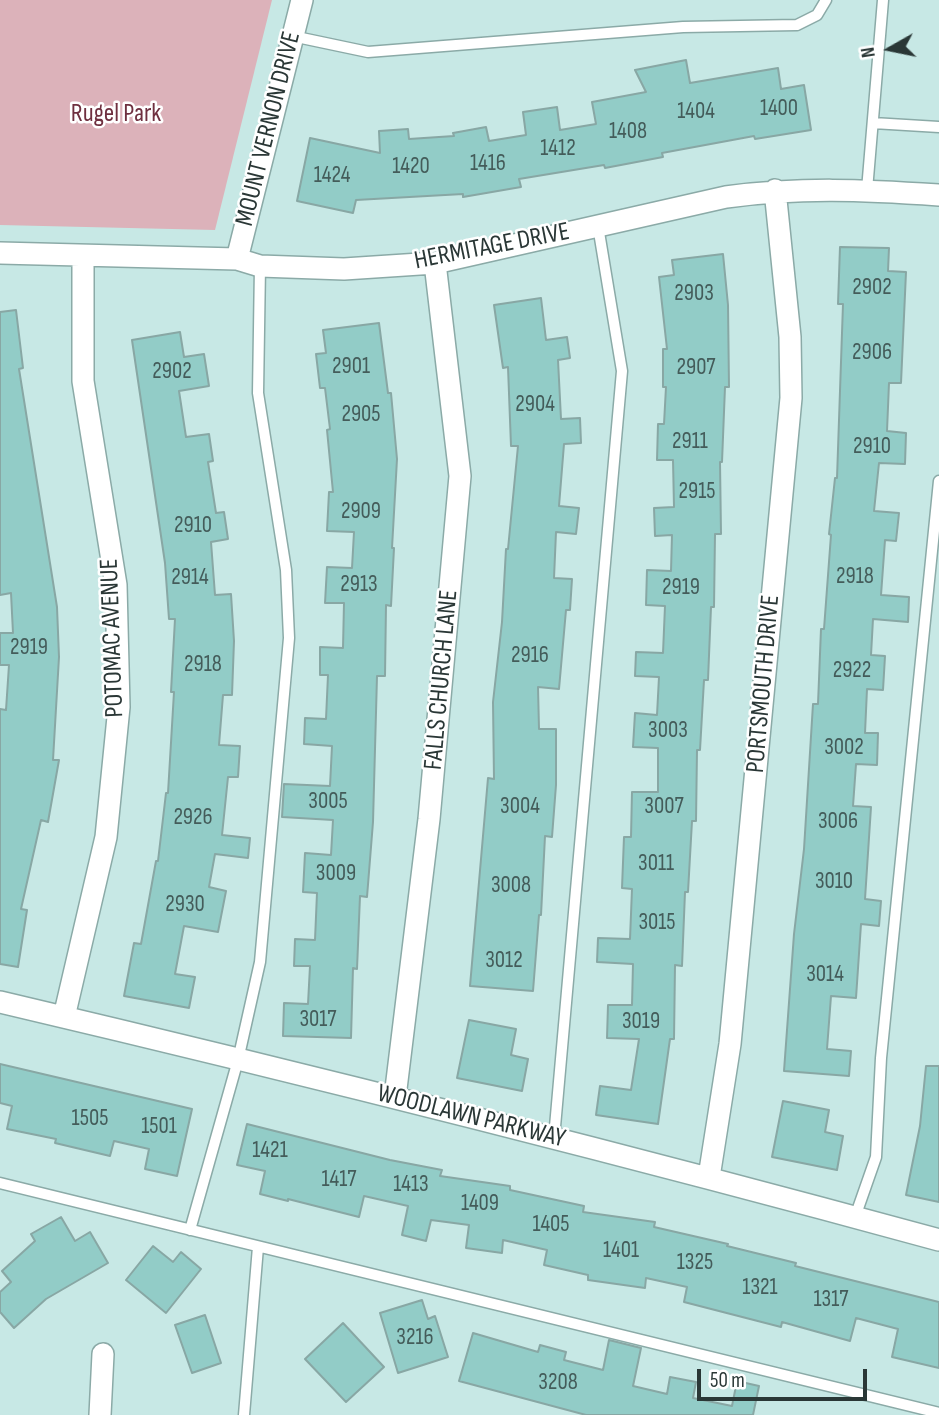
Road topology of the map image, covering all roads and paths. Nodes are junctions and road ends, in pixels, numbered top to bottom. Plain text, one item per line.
1 (302, 0) edge
2 (826, 0) edge
3 (883, 0) edge
4 (292, 36) junction
5 (873, 123) junction
6 (939, 127) edge
7 (775, 190) junction
8 (867, 190) junction
9 (939, 195) edge
10 (598, 226) junction
11 (0, 253) edge
12 (83, 256) junction
13 (237, 259) junction
14 (436, 263) junction
15 (260, 266) junction
16 (939, 481) edge
17 (0, 1002) edge
18 (64, 1017) junction
19 (238, 1060) junction
20 (395, 1097) junction
21 (554, 1138) junction
22 (709, 1177) junction
23 (0, 1183) edge
24 (855, 1217) junction
25 (190, 1230) junction
26 (939, 1240) edge
27 (258, 1247) junction
28 (103, 1354) dead end
29 (939, 1413) edge
30 (100, 1415) edge
31 (244, 1415) edge

1 - 4 street, MOUNT VERNON DRIVE
2 - 4 lane
3 - 5 lane
4 - 13 street, MOUNT VERNON DRIVE
5 - 6 lane
5 - 8 lane
7 - 8 street, HERMITAGE DRIVE
7 - 10 street, HERMITAGE DRIVE
7 - 22 street, PORTSMOUTH DRIVE
8 - 9 street, HERMITAGE DRIVE
10 - 14 street, HERMITAGE DRIVE
10 - 21 lane
11 - 12 street, HERMITAGE DRIVE
12 - 13 street, HERMITAGE DRIVE
12 - 18 street, POTOMAC AVENUE
13 - 15 street, HERMITAGE DRIVE
14 - 15 street, HERMITAGE DRIVE
14 - 20 street, FALLS CHURCH LANE
15 - 19 lane
16 - 24 lane
17 - 18 street, WOODLAWN PARKWAY
18 - 19 street, WOODLAWN PARKWAY
19 - 20 street, WOODLAWN PARKWAY
19 - 25 lane
20 - 21 street, WOODLAWN PARKWAY
21 - 22 street, WOODLAWN PARKWAY
22 - 24 street, WOODLAWN PARKWAY
23 - 25 lane
24 - 26 street, WOODLAWN PARKWAY
25 - 27 lane
27 - 29 lane
27 - 31 lane
28 - 30 street

